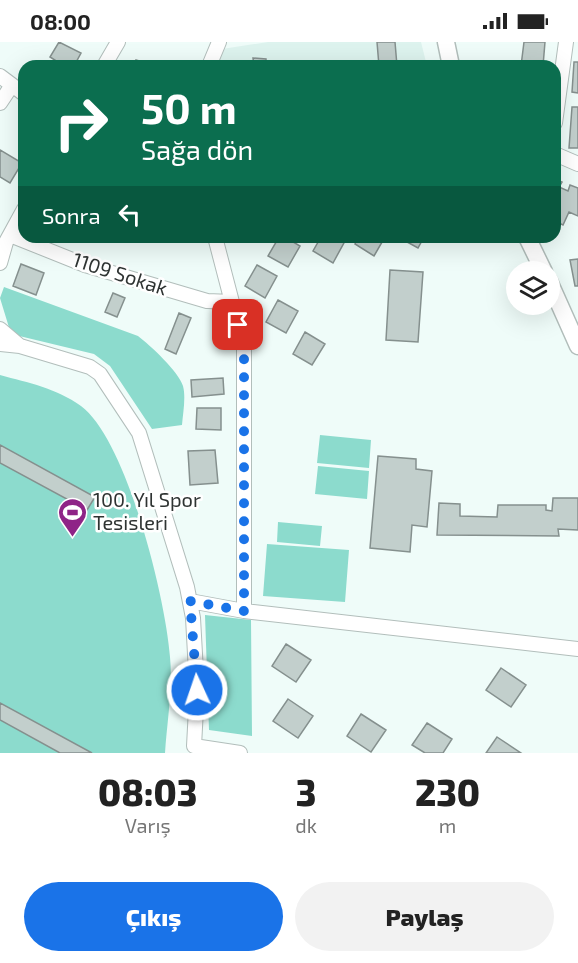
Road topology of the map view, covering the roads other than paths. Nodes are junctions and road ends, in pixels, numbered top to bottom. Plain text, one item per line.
1 (118, 42) edge
2 (219, 42) edge
3 (446, 42) edge
4 (566, 42) edge
5 (108, 60) edge
6 (212, 60) edge
7 (450, 60) edge
8 (0, 76) edge
9 (561, 79) edge
10 (12, 85) junction
11 (18, 90) edge
12 (0, 104) edge
13 (561, 157) edge
14 (578, 164) edge
15 (18, 219) edge
16 (5, 242) edge
17 (217, 243) edge
18 (530, 243) edge
19 (539, 261) edge
20 (0, 263) edge
21 (560, 298) edge
22 (232, 302) junction
23 (572, 317) edge
24 (0, 329) edge
25 (0, 344) edge
26 (20, 346) junction
27 (578, 346) edge
28 (190, 601) junction
29 (244, 611) junction
30 (578, 649) edge
31 (193, 750) edge
32 (240, 753) edge

1 - 5 street
2 - 6 street
3 - 7 street
4 - 9 street
8 - 10 street
10 - 11 street
10 - 12 street
13 - 14 street
15 - 16 street
16 - 20 street
16 - 22 street, 1109 Sokak
17 - 22 street
18 - 19 street
21 - 23 street
22 - 29 street
23 - 27 street
24 - 26 street
25 - 26 street
26 - 28 street
28 - 29 street
28 - 31 street
29 - 30 street
31 - 32 street

